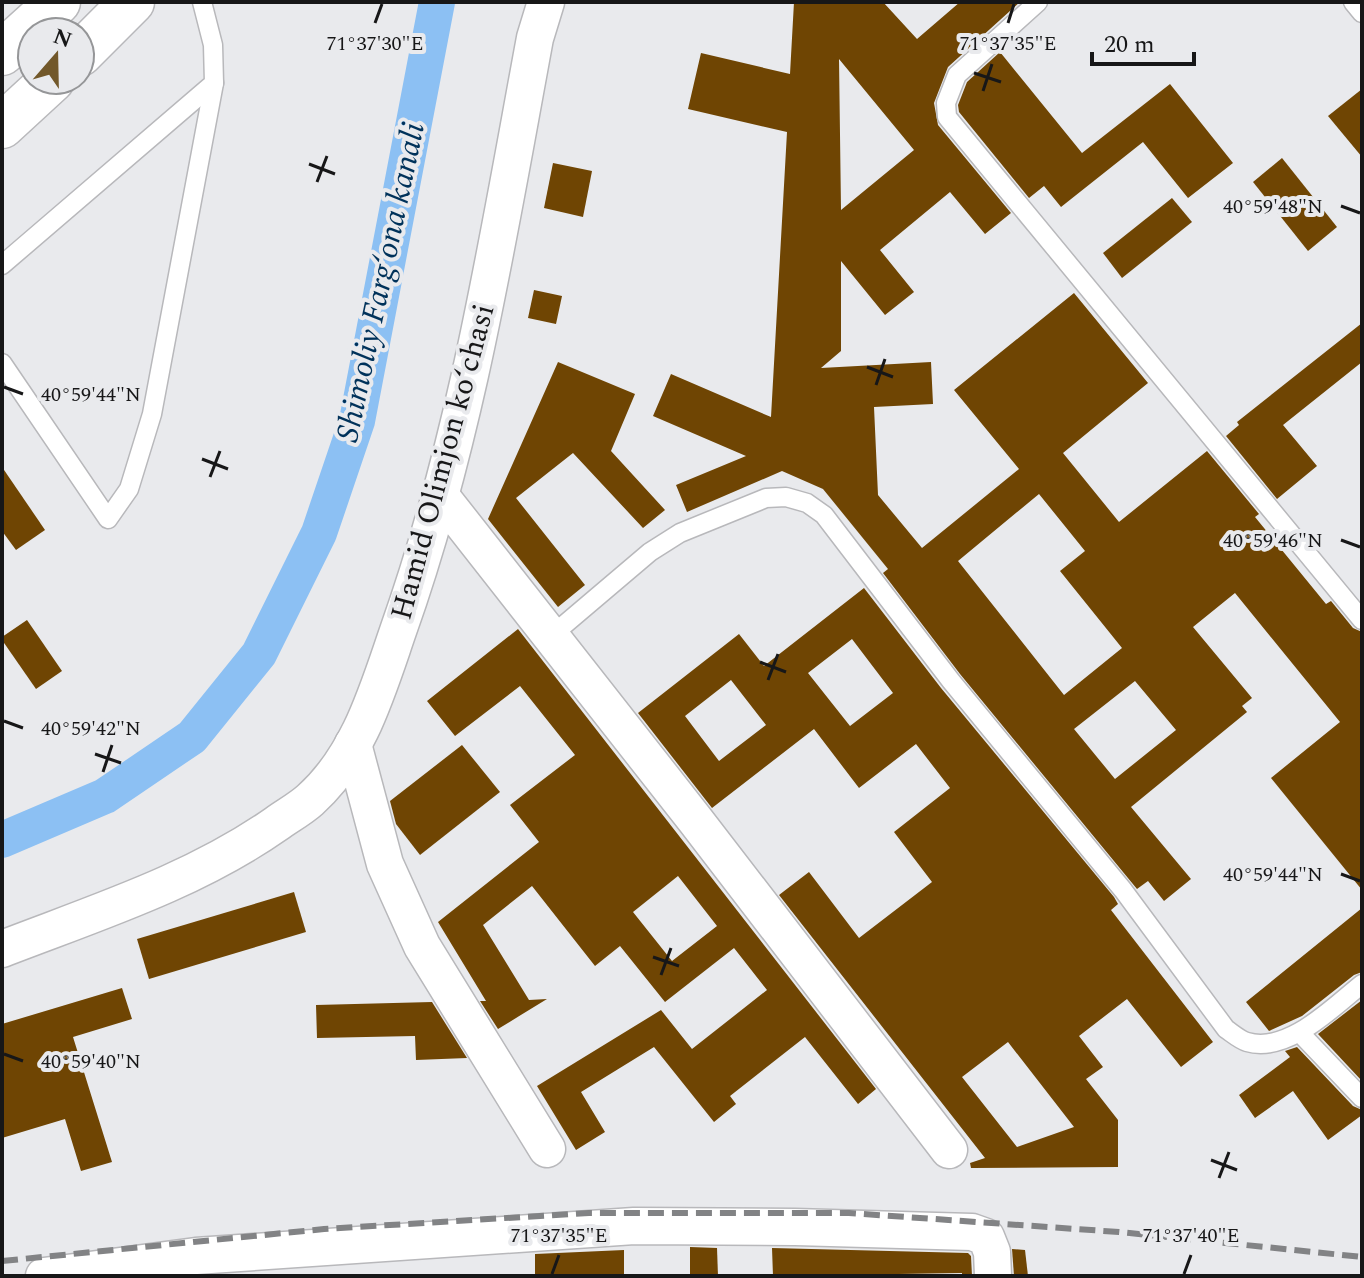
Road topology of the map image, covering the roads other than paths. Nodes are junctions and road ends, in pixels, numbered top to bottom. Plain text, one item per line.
1 (58, 2) edge
2 (132, 2) edge
3 (202, 2) edge
4 (546, 2) edge
5 (1038, 2) edge
6 (1353, 2) edge
7 (1362, 13) edge
8 (96, 38) edge
9 (2, 53) edge
10 (214, 83) junction
11 (35, 96) edge
12 (2, 126) edge
13 (2, 265) edge
14 (2, 363) edge
15 (440, 495) junction
16 (1362, 620) edge
17 (551, 636) junction
18 (353, 744) junction
19 (2, 949) edge
20 (1362, 984) edge
21 (1300, 1033) junction
22 (1362, 1098) edge
23 (547, 1149) dead end
24 (949, 1150) dead end
25 (44, 1276) edge
26 (993, 1276) edge

1 - 9 main road
2 - 8 main road
3 - 10 lane
4 - 15 street, Hamid Olimjon koʻchasi
5 - 16 lane
6 - 7 lane
10 - 13 lane
10 - 14 lane
11 - 12 main road
15 - 17 street
15 - 18 street, Hamid Olimjon koʻchasi
17 - 21 lane
17 - 24 street
18 - 19 street, Hamid Olimjon koʻchasi
18 - 23 street
20 - 21 lane
21 - 22 lane
25 - 26 street

